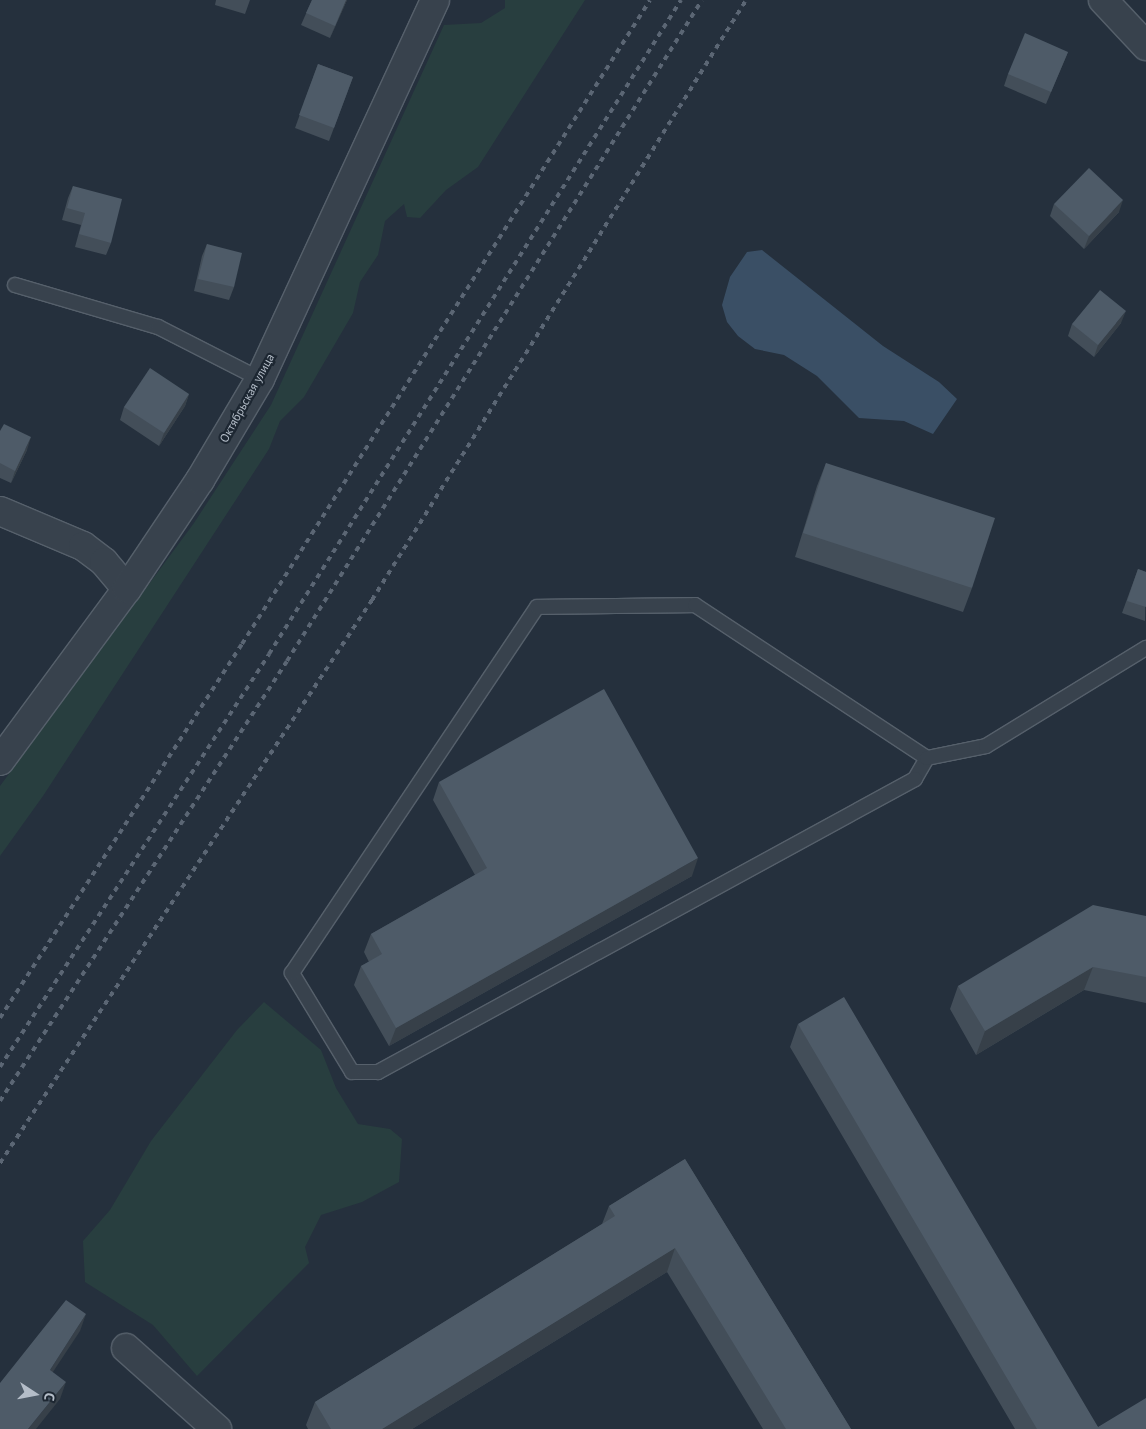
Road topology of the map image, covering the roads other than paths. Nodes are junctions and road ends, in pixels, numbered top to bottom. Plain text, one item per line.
1 (1103, 0) edge
2 (428, 3) edge
3 (1146, 46) edge
4 (15, 284) dead end
5 (260, 379) junction
6 (0, 511) edge
7 (127, 589) junction
8 (1146, 648) edge
9 (4, 749) edge
10 (928, 758) junction
11 (126, 1348) dead end
12 (217, 1429) edge

1 - 3 street
2 - 5 street, Октябрьская улица
4 - 5 lane
5 - 7 street, Октябрьская улица
6 - 7 street
7 - 9 street, Октябрьская улица
8 - 10 lane
10 - 10 lane
11 - 12 street

